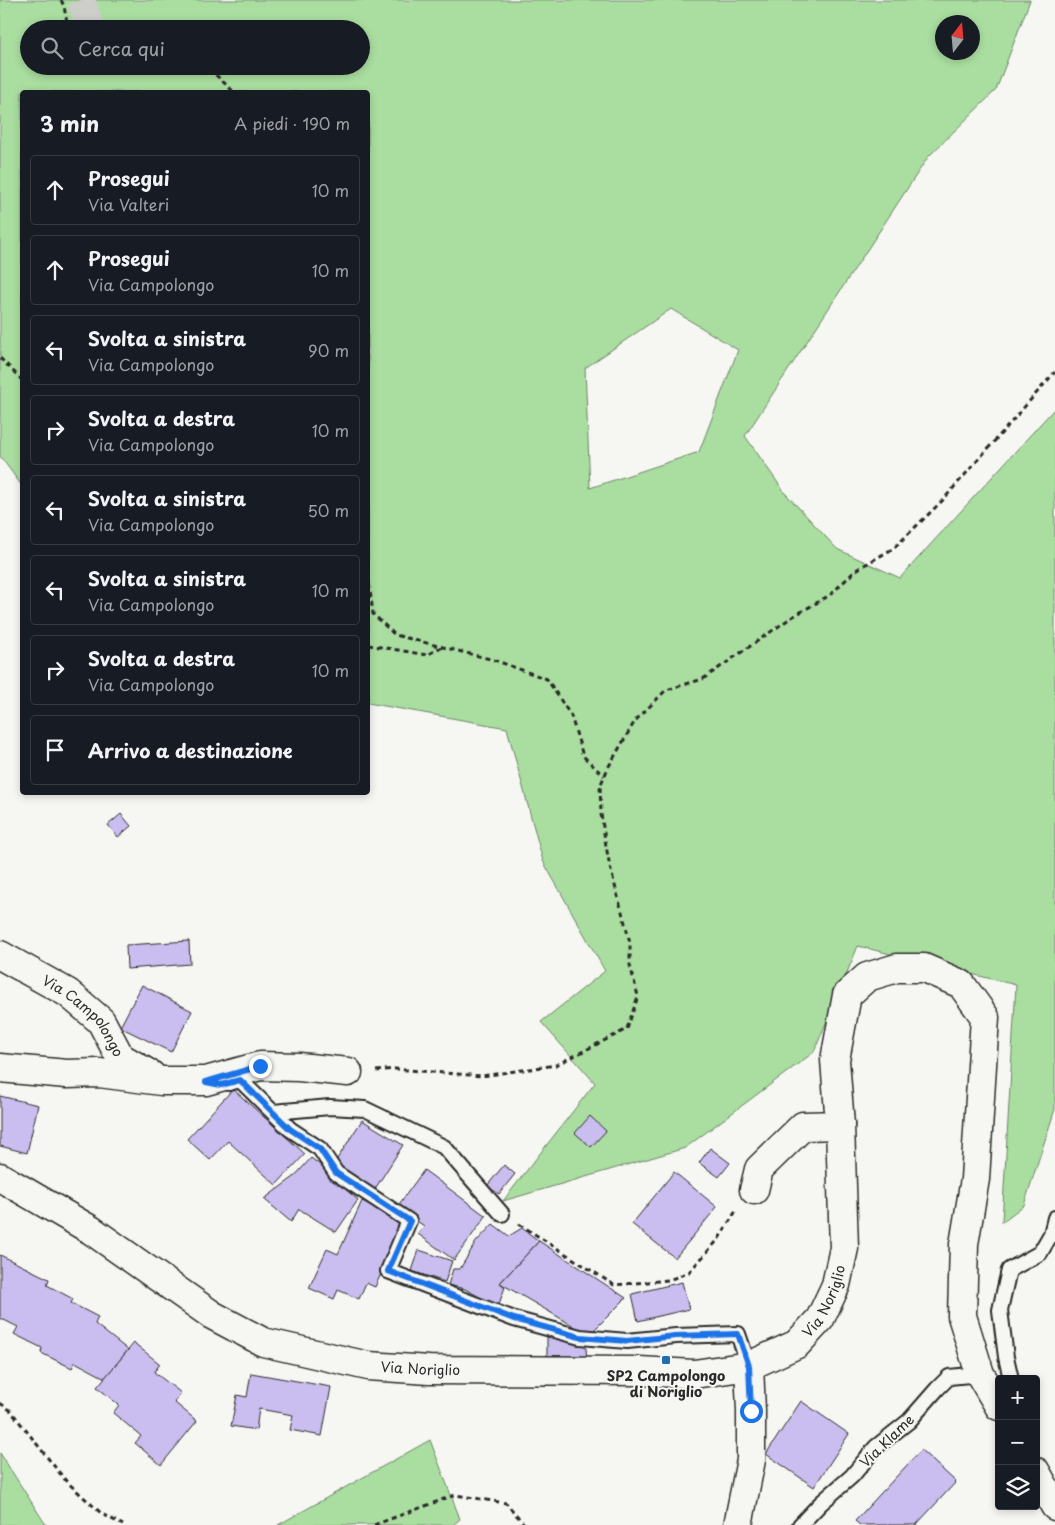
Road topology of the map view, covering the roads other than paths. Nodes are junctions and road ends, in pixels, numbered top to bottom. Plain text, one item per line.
1 (0, 955) edge
2 (0, 1068) edge
3 (348, 1072) road end
4 (161, 1081) junction
5 (206, 1082) junction
6 (273, 1112) junction
7 (840, 1126) junction
8 (0, 1177) edge
9 (754, 1190) road end
10 (502, 1214) road end
11 (1055, 1218) edge
12 (749, 1366) junction
13 (980, 1374) junction
14 (1010, 1375) edge
15 (995, 1399) edge
16 (1040, 1479) edge
17 (1055, 1506) edge
18 (738, 1525) edge
19 (800, 1525) edge

1 - 4 main road, Via Campolongo
2 - 4 main road, Via Campolongo
3 - 5 main road, Via Campolongo
4 - 5 main road, Via Campolongo
5 - 6 lane, Via Campolongo
6 - 10 lane
6 - 12 lane, Via Campolongo
7 - 9 main road
7 - 12 main road, Via Noriglio
7 - 13 main road, Via Noriglio
8 - 12 main road, Via Noriglio
11 - 14 lane
12 - 18 main road
13 - 15 main road, Via Noriglio
13 - 19 lane, Via Klame
16 - 17 main road

